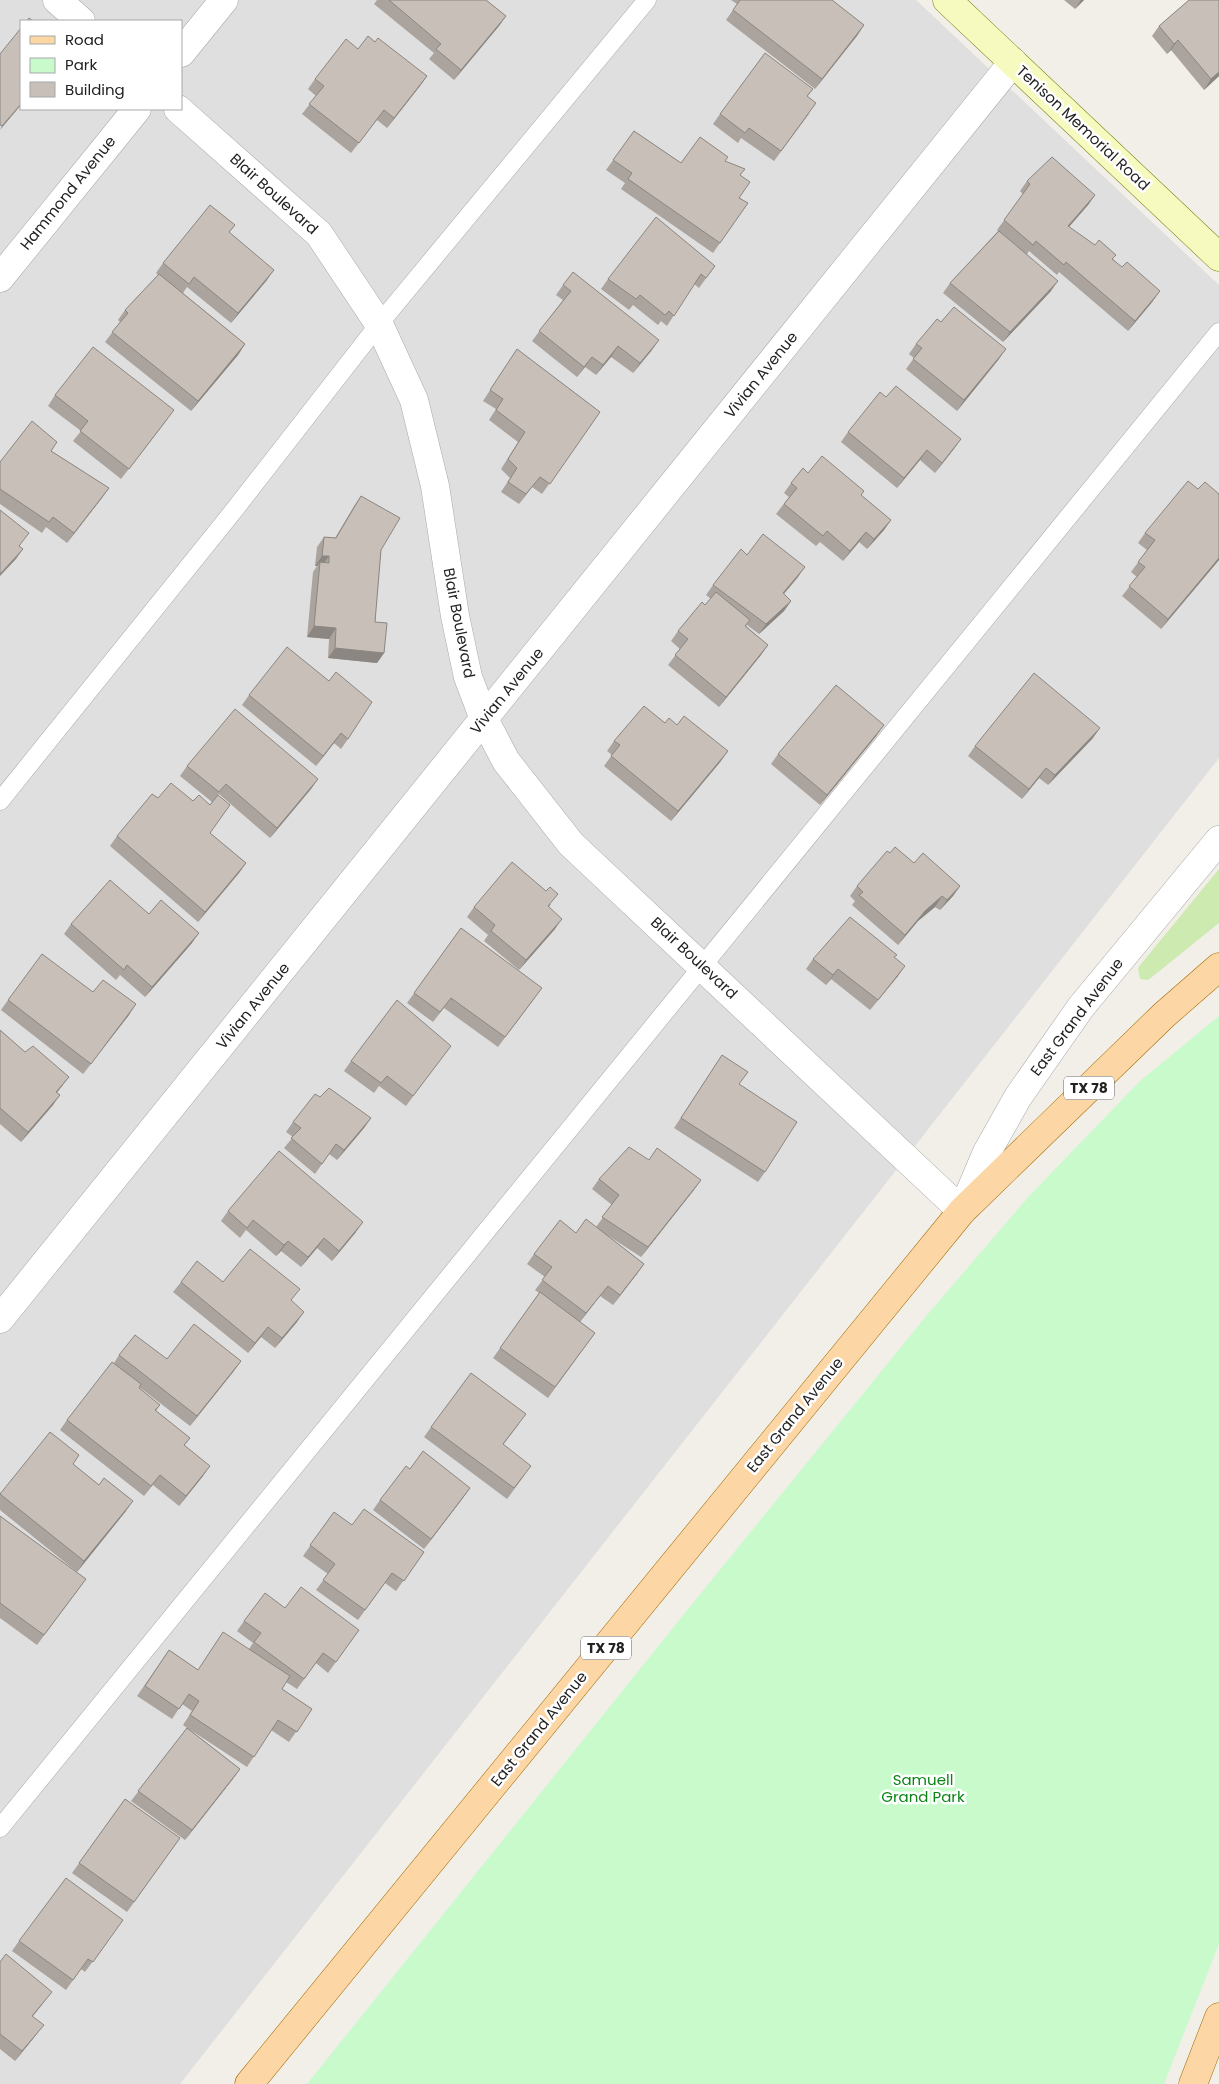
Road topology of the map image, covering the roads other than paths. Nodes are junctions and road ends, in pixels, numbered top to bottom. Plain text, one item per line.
1 (58, 0) edge
2 (224, 0) edge
3 (647, 0) edge
4 (947, 0) edge
5 (80, 20) edge
6 (182, 52) edge
7 (1013, 62) junction
8 (136, 110) edge
9 (179, 110) edge
10 (1219, 257) edge
11 (0, 278) edge
12 (379, 324) junction
13 (1219, 332) edge
14 (484, 719) junction
15 (0, 801) edge
16 (1219, 840) edge
17 (704, 967) junction
18 (1219, 967) edge
19 (962, 1211) junction
20 (0, 1319) edge
21 (0, 1828) edge
22 (1219, 2017) edge
23 (249, 2084) edge
24 (1194, 2084) edge

1 - 5 street
2 - 6 street
3 - 12 lane
4 - 7 street, Tenison Memorial Road
7 - 10 street, Tenison Memorial Road
7 - 14 street, Vivian Avenue
8 - 11 street, Hammond Avenue
9 - 12 street, Blair Boulevard
12 - 14 street, Blair Boulevard
12 - 15 lane
13 - 17 lane
14 - 17 street, Blair Boulevard
14 - 20 street, Vivian Avenue
16 - 19 street, East Grand Avenue
17 - 19 street, Blair Boulevard
17 - 21 lane
18 - 19 main road, East Grand Avenue / TX 78
19 - 23 main road, East Grand Avenue / TX 78
22 - 24 main road

